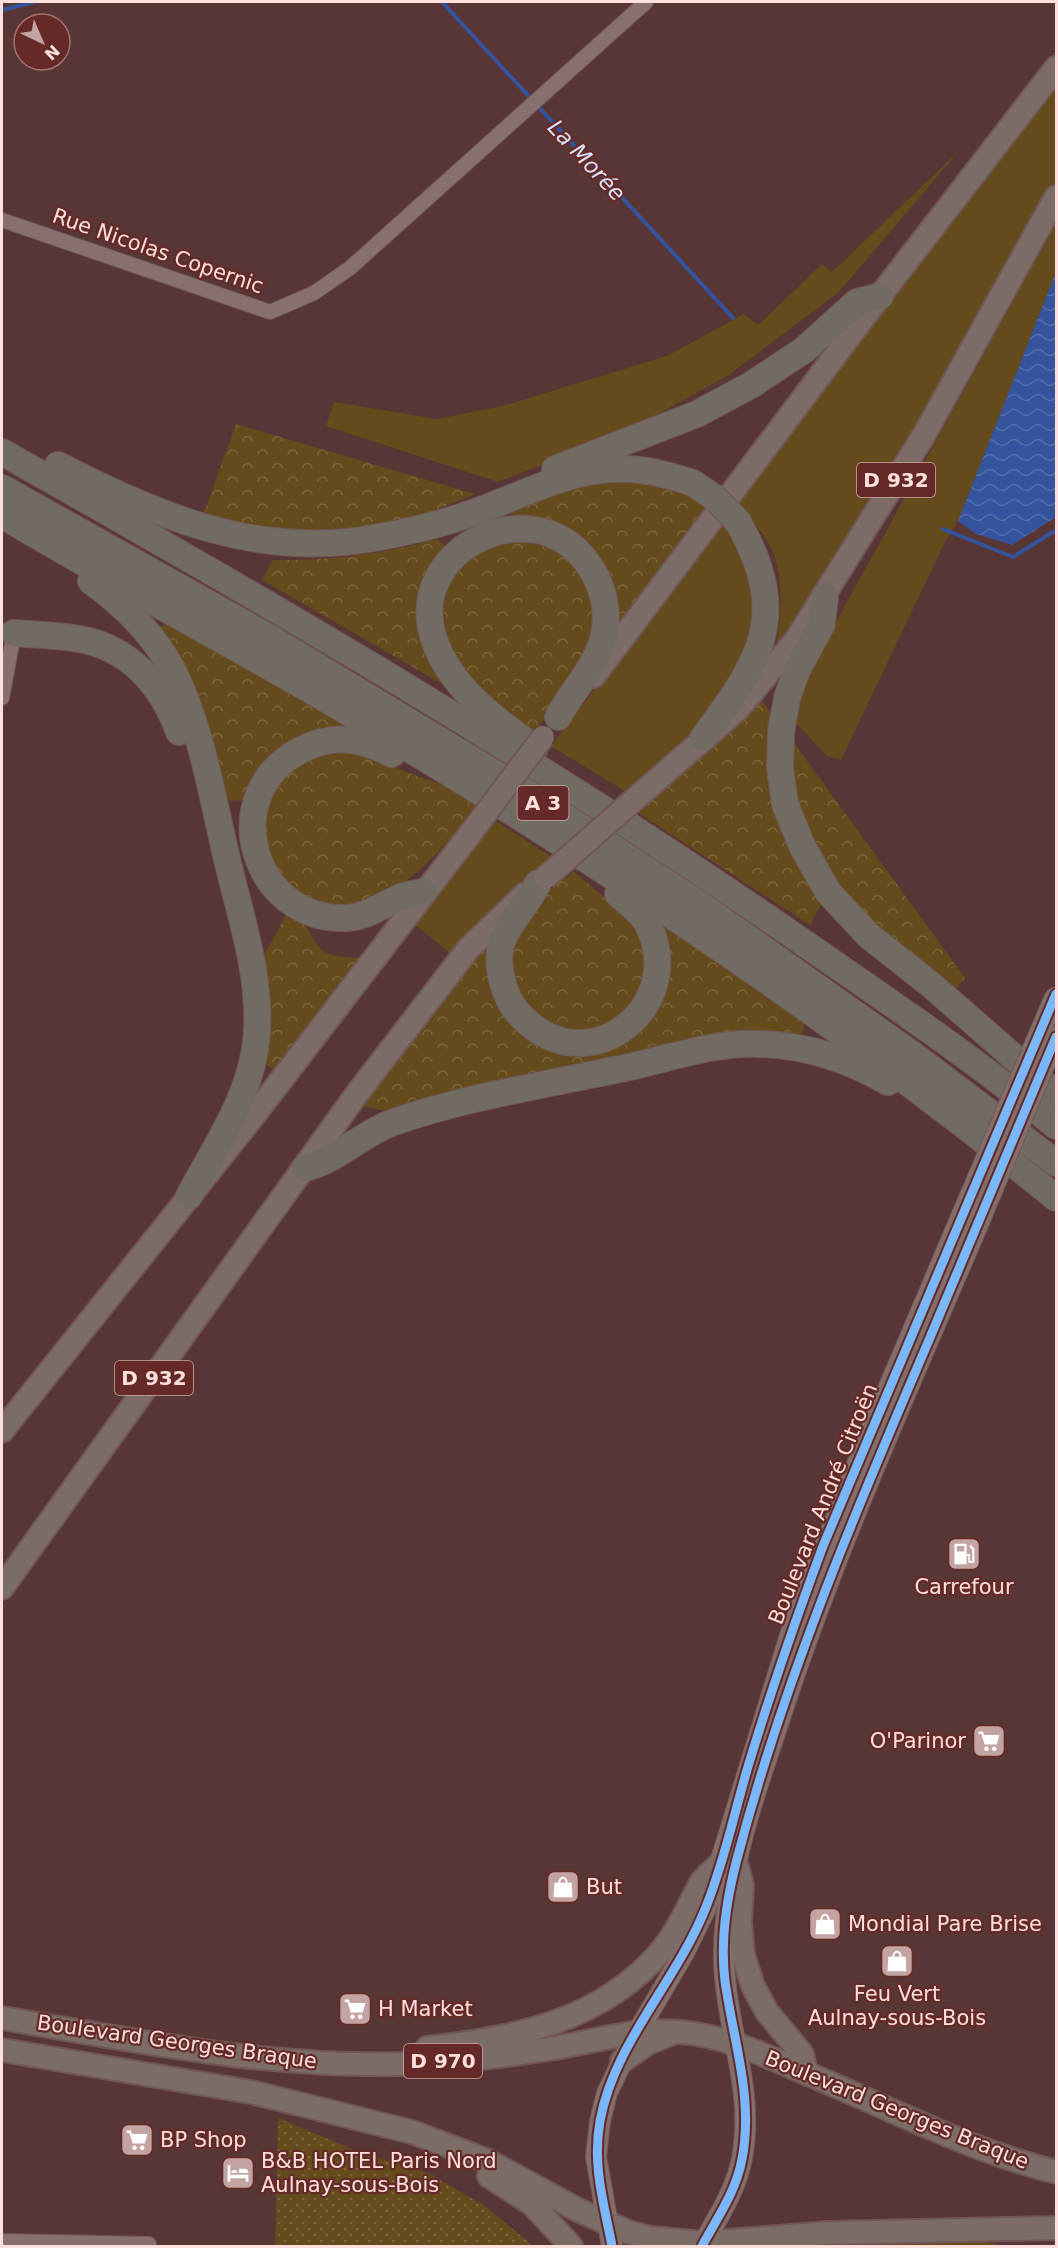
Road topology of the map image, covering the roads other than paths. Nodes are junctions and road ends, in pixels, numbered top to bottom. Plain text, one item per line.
1 (646, 2) edge
2 (1056, 68) edge
3 (1056, 197) edge
4 (2, 220) edge
5 (879, 296) junction
6 (2, 436) edge
7 (2, 452) edge
8 (2, 488) edge
9 (475, 512) junction
10 (2, 514) edge
11 (28, 531) junction
12 (825, 596) junction
13 (8, 632) edge
14 (2, 698) edge
15 (550, 727) junction
16 (703, 738) junction
17 (201, 751) junction
18 (423, 758) junction
19 (546, 773) junction
20 (601, 869) junction
21 (541, 881) junction
22 (424, 892) junction
23 (1056, 996) edge
24 (1056, 1037) edge
25 (914, 1086) junction
26 (1056, 1094) edge
27 (1056, 1126) edge
28 (1056, 1163) edge
29 (305, 1168) junction
30 (189, 1196) junction
31 (1056, 1198) edge
32 (969, 1222) junction
33 (2, 1431) edge
34 (2, 1588) edge
35 (728, 1863) junction
36 (2, 2018) edge
37 (674, 2031) junction
38 (638, 2032) junction
39 (738, 2045) junction
40 (2, 2050) edge
41 (246, 2055) junction
42 (622, 2061) junction
43 (806, 2073) junction
44 (452, 2145) junction
45 (1056, 2172) edge
46 (608, 2224) junction
47 (1056, 2228) edge
48 (828, 2233) junction
49 (2, 2241) edge
50 (149, 2244) dead end
51 (703, 2245) edge
52 (571, 2247) edge
53 (612, 2247) edge
54 (798, 2247) edge

1 - 4 street, Rue Nicolas Copernic
2 - 5 main road
3 - 12 main road, D 932
5 - 9 highway
5 - 15 main road
6 - 9 highway
7 - 19 highway, A 3
8 - 28 highway, A 3
9 - 16 highway, bridge
10 - 11 highway
11 - 17 highway
11 - 18 highway
12 - 16 main road, D 932
12 - 26 highway
13 - 14 street
13 - 17 highway
15 - 19 highway
15 - 22 main road, bridge
16 - 21 main road, D 932, bridge
17 - 30 highway
18 - 20 highway
18 - 22 highway
19 - 27 highway, A 3
20 - 21 highway
20 - 25 highway
21 - 29 main road, D 932
22 - 30 main road
23 - 32 main road, Boulevard André Citroën, bridge
24 - 32 main road, Boulevard André Citroën, bridge
25 - 29 highway
25 - 31 highway
29 - 34 main road, D 932
30 - 33 main road
32 - 35 main road, Boulevard André Citroën
35 - 38 main road, Boulevard André Citroën
35 - 39 main road, Boulevard André Citroën
35 - 41 main road
35 - 43 main road
36 - 41 main road, Boulevard Georges Braque / D 970
37 - 38 main road, Boulevard Georges Braque
37 - 39 main road
37 - 42 main road
38 - 41 main road, Boulevard Georges Braque / D 970
38 - 42 main road, Boulevard André Citroën
39 - 43 main road, Boulevard Georges Braque
39 - 51 main road
40 - 44 main road, Boulevard Georges Braque
42 - 46 main road
43 - 45 main road, Boulevard Georges Braque
44 - 46 main road, Boulevard Georges Braque
44 - 52 main road
46 - 51 main road
46 - 53 main road
47 - 48 main road
48 - 51 main road
48 - 54 main road
49 - 50 street

